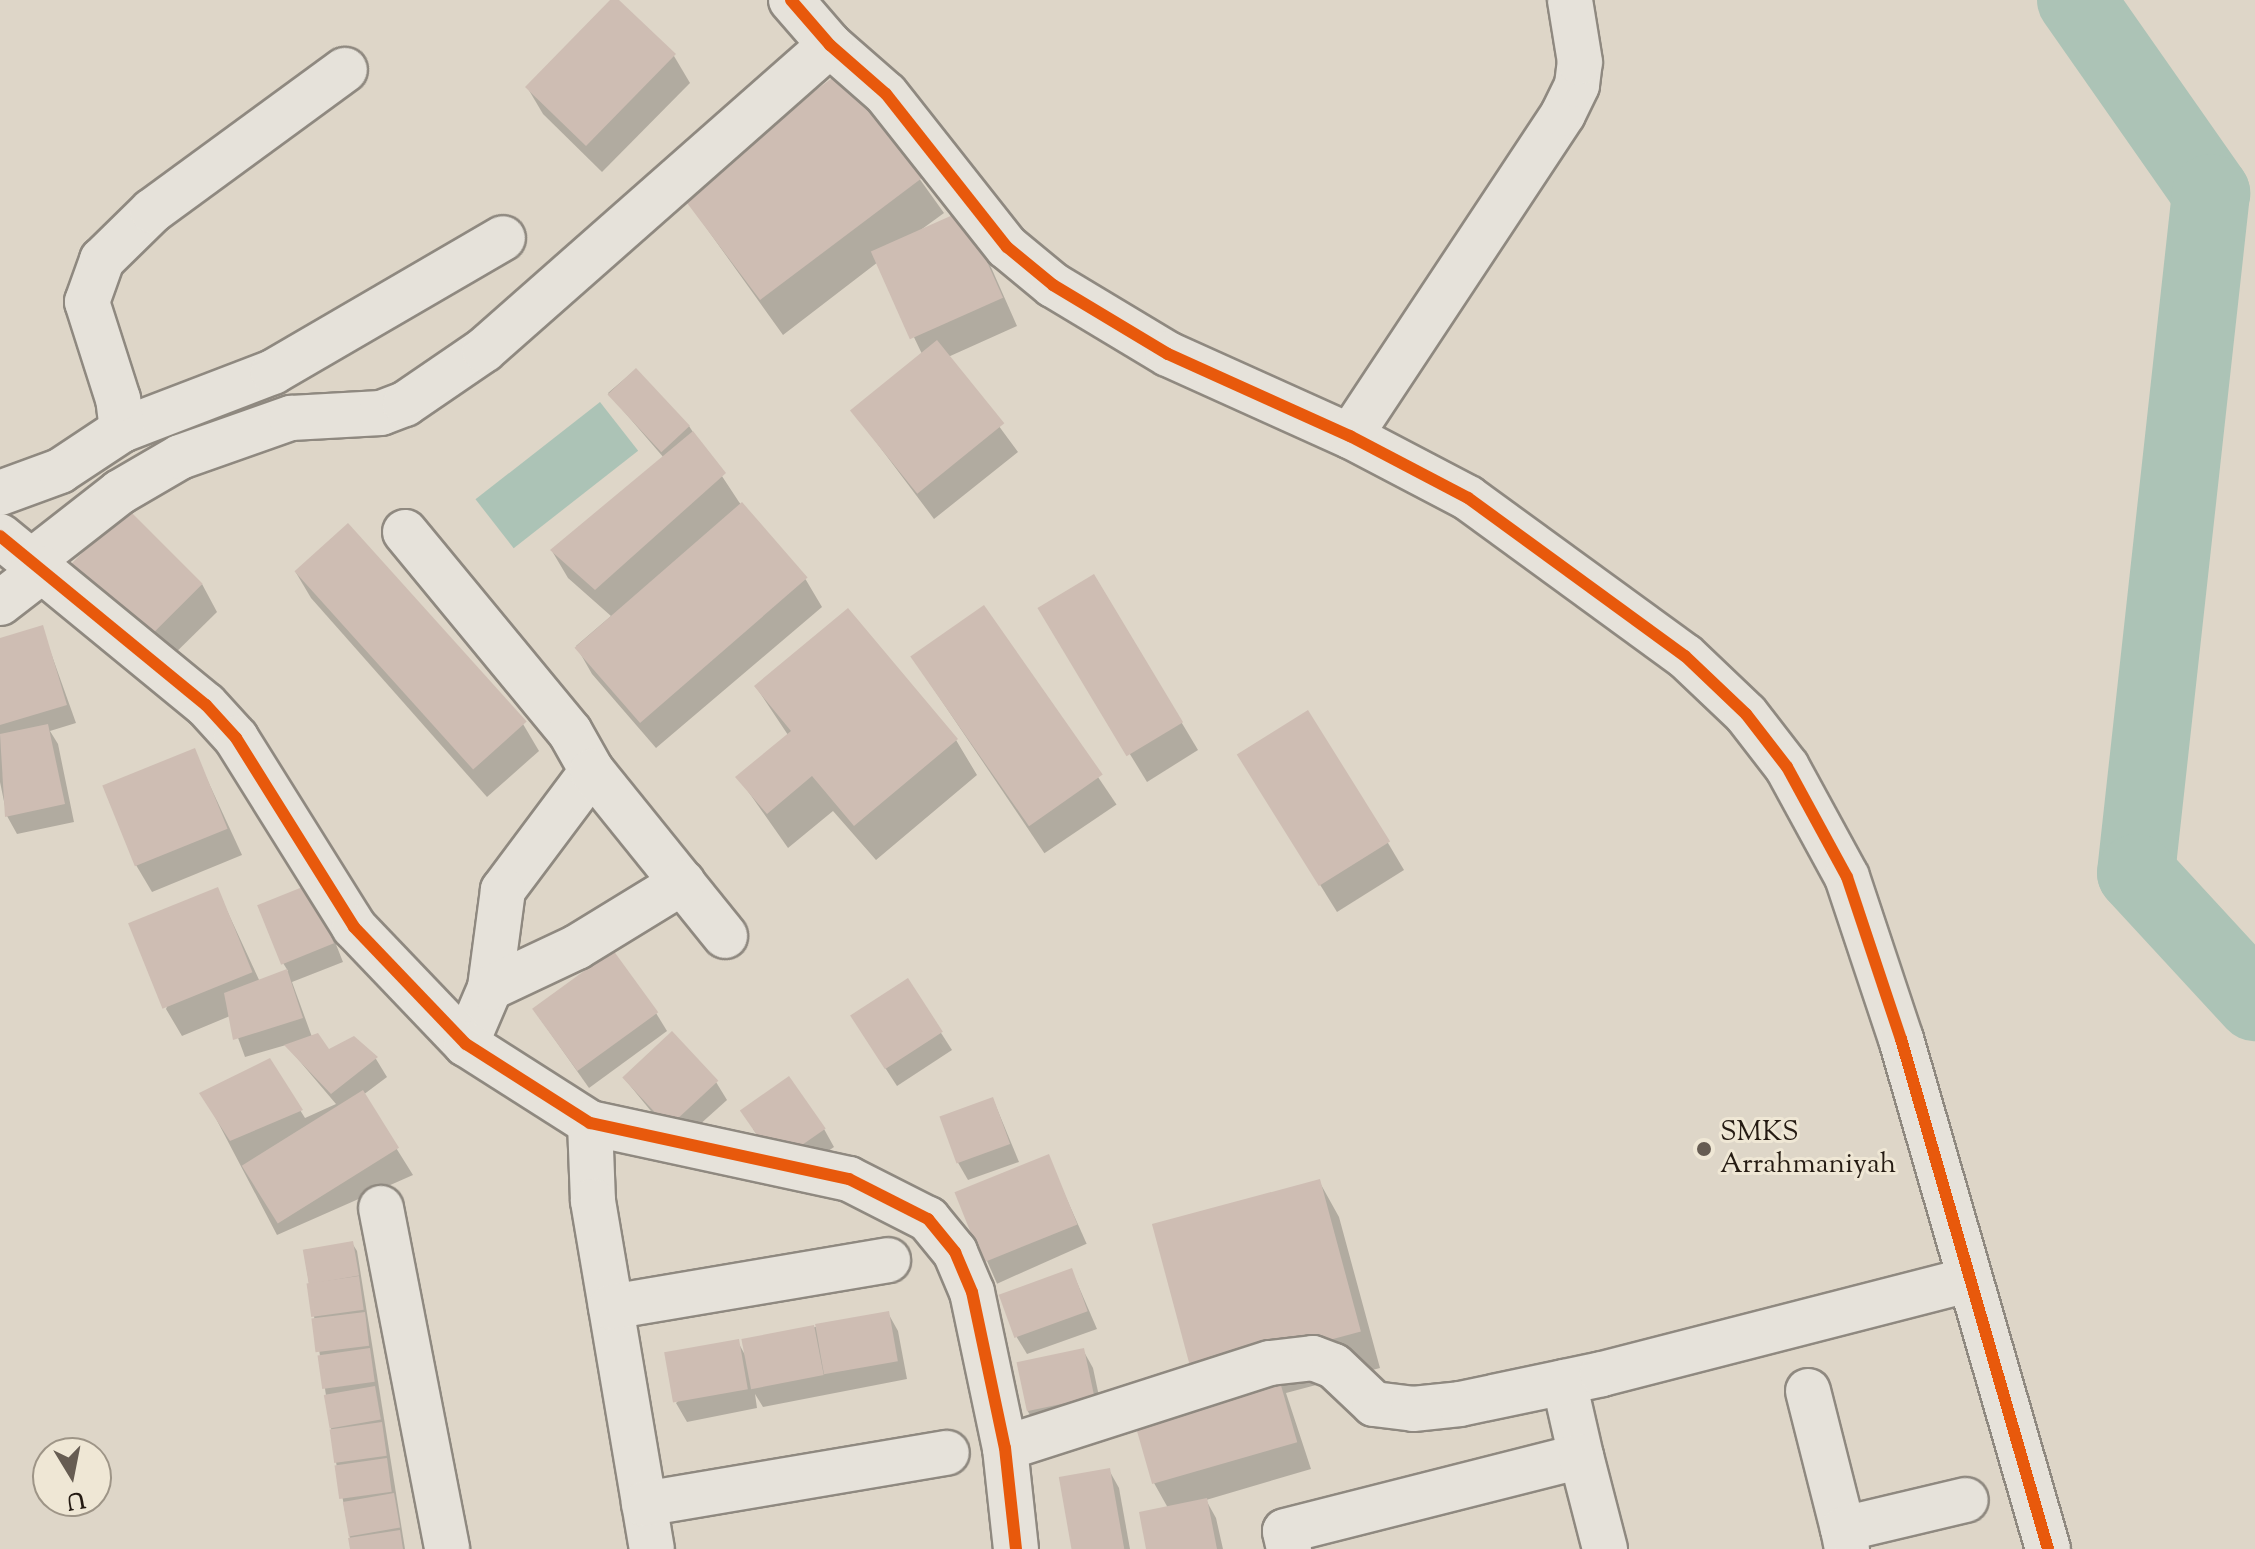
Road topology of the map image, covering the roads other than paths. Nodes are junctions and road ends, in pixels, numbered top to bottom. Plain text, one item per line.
1 (791, 0) edge
2 (1570, 0) edge
3 (830, 45) junction
4 (345, 70) dead end
5 (503, 238) dead end
6 (122, 430) junction
7 (1350, 436) junction
8 (0, 493) edge
9 (405, 532) dead end
10 (26, 555) edge
11 (0, 603) edge
12 (592, 771) junction
13 (683, 882) junction
14 (725, 936) dead end
15 (490, 988) junction
16 (466, 1044) junction
17 (590, 1123) junction
18 (381, 1208) dead end
19 (888, 1260) dead end
20 (1969, 1280) junction
21 (611, 1307) junction
22 (1564, 1382) junction
23 (1808, 1391) dead end
24 (1005, 1448) junction
25 (947, 1453) dead end
26 (1581, 1456) junction
27 (1966, 1500) dead end
28 (644, 1504) junction
29 (1845, 1539) edge
30 (447, 1549) edge
31 (652, 1549) edge
32 (1016, 1549) edge
33 (1289, 1549) edge
34 (1605, 1549) edge
35 (2048, 1549) edge

1 - 3 street
2 - 7 street
3 - 7 street
3 - 10 street
4 - 6 street
5 - 6 street
6 - 8 street
7 - 20 street
9 - 12 street
10 - 11 street
10 - 16 street
12 - 13 street
12 - 15 street
13 - 14 street
13 - 15 street
15 - 16 street
16 - 17 street
17 - 21 street
17 - 24 street
18 - 30 street
19 - 21 street
20 - 22 street
20 - 35 street
21 - 28 street
22 - 24 street
22 - 26 street
23 - 29 street
24 - 32 street
25 - 28 street
26 - 33 street
26 - 34 street
27 - 29 street
28 - 31 street

